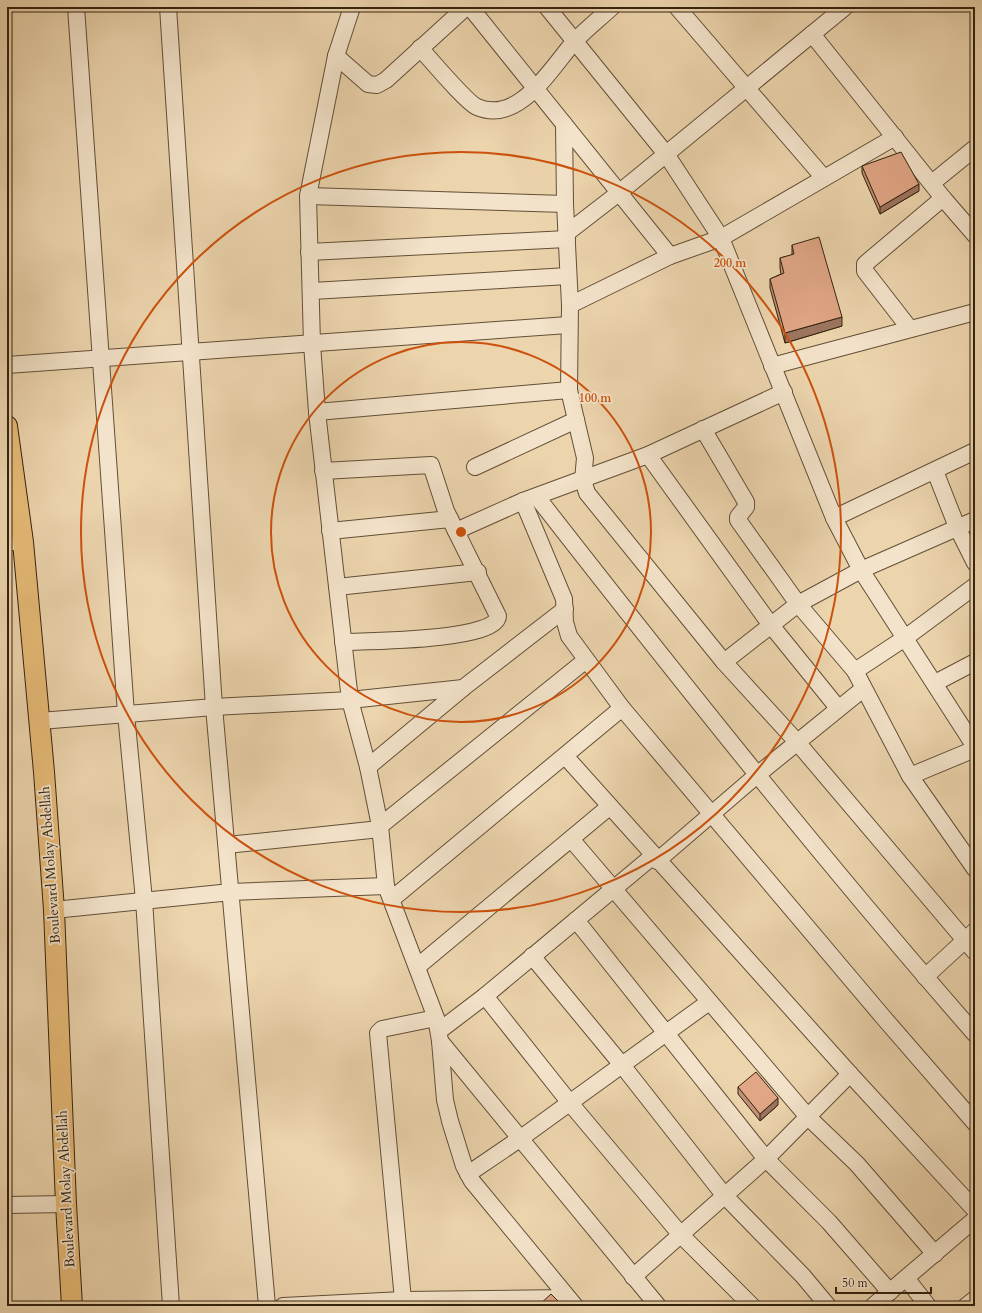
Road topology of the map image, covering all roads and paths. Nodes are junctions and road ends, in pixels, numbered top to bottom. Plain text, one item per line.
1 (76, 7) edge
2 (168, 7) edge
3 (352, 7) edge
4 (466, 7) edge
5 (470, 7) edge
6 (546, 7) edge
7 (612, 7) edge
8 (677, 7) edge
9 (845, 7) edge
10 (812, 34) junction
11 (575, 41) junction
12 (420, 48) junction
13 (336, 56) junction
14 (746, 87) junction
15 (536, 88) junction
16 (564, 124) junction
17 (895, 137) junction
18 (974, 150) edge
19 (666, 154) junction
20 (824, 178) junction
21 (932, 183) junction
22 (620, 192) junction
23 (308, 196) junction
24 (943, 198) junction
25 (565, 204) junction
26 (975, 235) edge
27 (567, 236) junction
28 (721, 238) junction
29 (309, 252) junction
30 (670, 256) junction
31 (568, 276) junction
32 (312, 292) junction
33 (570, 305) junction
34 (975, 312) edge
35 (568, 325) junction
36 (910, 329) junction
37 (312, 344) junction
38 (191, 353) junction
39 (102, 360) junction
40 (7, 365) edge
41 (772, 366) junction
42 (569, 390) junction
43 (784, 392) junction
44 (317, 412) junction
45 (576, 420) junction
46 (7, 426) edge
47 (703, 429) junction
48 (975, 451) edge
49 (648, 455) junction
50 (475, 467) dead end
51 (935, 470) junction
52 (323, 471) junction
53 (583, 480) junction
54 (530, 499) junction
55 (834, 518) junction
56 (975, 520) edge
57 (453, 525) junction
58 (957, 527) junction
59 (330, 531) junction
60 (15, 542) edge
61 (975, 563) edge
62 (861, 570) junction
63 (478, 572) junction
64 (337, 588) junction
65 (973, 592) edge
66 (798, 604) junction
67 (566, 609) junction
68 (770, 624) junction
69 (905, 638) junction
70 (343, 642) junction
71 (586, 660) junction
72 (724, 662) junction
73 (975, 662) edge
74 (855, 671) junction
75 (935, 683) junction
76 (463, 688) junction
77 (863, 689) junction
78 (350, 700) junction
79 (214, 707) junction
80 (622, 708) junction
81 (838, 708) junction
82 (126, 714) junction
83 (40, 721) junction
84 (797, 742) junction
85 (975, 748) edge
86 (566, 757) junction
87 (368, 767) junction
88 (757, 775) junction
89 (910, 776) junction
90 (610, 807) junction
91 (711, 814) junction
92 (380, 827) junction
93 (571, 839) junction
94 (227, 845) junction
95 (655, 858) junction
96 (975, 870) edge
97 (615, 889) junction
98 (231, 892) junction
99 (389, 893) junction
100 (144, 900) junction
101 (54, 910) junction
102 (576, 920) junction
103 (972, 941) edge
104 (532, 956) junction
105 (417, 967) junction
106 (925, 977) junction
107 (485, 996) junction
108 (709, 1002) junction
109 (438, 1030) junction
110 (668, 1034) junction
111 (975, 1034) edge
112 (622, 1065) junction
113 (850, 1074) junction
114 (570, 1103) junction
115 (808, 1117) junction
116 (975, 1123) edge
117 (521, 1138) junction
118 (766, 1159) junction
119 (468, 1174) junction
120 (724, 1196) junction
121 (66, 1204) junction
122 (7, 1205) edge
123 (975, 1210) edge
124 (975, 1219) edge
125 (681, 1235) junction
126 (934, 1254) junction
127 (633, 1277) junction
128 (906, 1278) junction
129 (890, 1292) junction
130 (975, 1299) edge
131 (403, 1300) junction
132 (572, 1302) edge
133 (72, 1306) edge
134 (171, 1306) edge
135 (267, 1306) edge
136 (283, 1306) edge
137 (658, 1306) edge
138 (752, 1306) edge
139 (828, 1306) edge
140 (873, 1306) edge
141 (928, 1306) edge
142 (966, 1306) edge

1 - 39 street
2 - 38 street
3 - 13 street
4 - 12 street
5 - 15 street
6 - 11 street
7 - 11 street
8 - 14 street
9 - 10 street
10 - 14 street
10 - 17 street
11 - 15 street
11 - 19 street
12 - 13 street
12 - 15 street
13 - 23 street
14 - 19 street
14 - 20 street
15 - 16 street
16 - 22 street
16 - 25 street
17 - 20 street
17 - 21 street
18 - 21 street
19 - 22 street
19 - 28 street
20 - 28 street
21 - 24 street
22 - 27 street
22 - 30 street
23 - 25 street
23 - 29 street
24 - 26 street
24 - 36 street
25 - 27 street
27 - 29 street
27 - 31 street
28 - 30 street
28 - 41 street
29 - 32 street
30 - 33 street
31 - 32 street
31 - 33 street
32 - 37 street
33 - 35 street
34 - 36 street
35 - 37 street
35 - 42 street
36 - 41 street
37 - 38 street
37 - 44 street
38 - 39 street
38 - 79 street
39 - 40 street
39 - 82 street
41 - 43 street
42 - 44 street
42 - 45 street
43 - 47 street
43 - 55 street
44 - 52 street
45 - 50 street
45 - 53 street
46 - 60 main road, Boulevard Molay Abdellah
47 - 49 street
47 - 66 street
48 - 51 street
49 - 53 street
49 - 68 street
51 - 55 street
51 - 58 street
52 - 57 street
52 - 59 street
53 - 54 street
53 - 72 street
54 - 57 street
54 - 67 street
54 - 88 street
55 - 62 street
56 - 58 street
57 - 59 street
57 - 63 street
58 - 61 street
58 - 62 street
59 - 64 street
60 - 83 main road, Boulevard Molay Abdellah
62 - 66 street
62 - 69 street
63 - 64 street
63 - 70 street
64 - 70 street
65 - 69 street
66 - 68 street
66 - 74 street
67 - 71 street
67 - 76 street
68 - 72 street
68 - 81 street
69 - 74 street
69 - 75 street
70 - 78 street
71 - 80 street
71 - 92 street
72 - 84 street
73 - 75 street
74 - 77 street
75 - 85 street
76 - 78 street
76 - 87 street
77 - 81 street
77 - 89 street
78 - 79 street
78 - 87 street
79 - 82 street
79 - 94 street
80 - 86 street
80 - 91 street
81 - 84 street
82 - 83 street
82 - 100 street
83 - 101 main road, Boulevard Molay Abdellah
84 - 88 street
84 - 103 street
85 - 89 street
86 - 90 street
86 - 99 street
87 - 92 street
88 - 91 street
88 - 106 street
89 - 96 street
90 - 93 street
90 - 95 street
91 - 95 street
91 - 116 street
92 - 94 street
92 - 99 street
93 - 97 street
93 - 105 street
94 - 98 street
95 - 97 street
95 - 113 street
97 - 102 street
97 - 108 street
98 - 99 street
98 - 100 street
98 - 135 street
99 - 105 street
100 - 101 street
100 - 134 street
101 - 121 main road, Boulevard Molay Abdellah
102 - 104 street
102 - 110 street
103 - 106 street
104 - 107 street
104 - 112 street
105 - 109 street
106 - 111 street
107 - 109 street
107 - 114 street
108 - 110 street
108 - 115 street
109 - 117 street
109 - 119 street
109 - 131 street
110 - 112 street
110 - 118 street
112 - 114 street
112 - 120 street
113 - 115 street
113 - 123 street
114 - 117 street
114 - 125 street
115 - 118 street
115 - 126 street
117 - 119 street
117 - 127 street
118 - 120 street
118 - 129 street
119 - 132 street
120 - 125 street
120 - 139 street
121 - 122 street
121 - 133 main road, Boulevard Molay Abdellah
124 - 126 street
125 - 127 street
125 - 138 street
126 - 128 street
127 - 137 street
128 - 129 street
128 - 141 street
129 - 140 street
130 - 142 street
131 - 132 street
131 - 136 street

